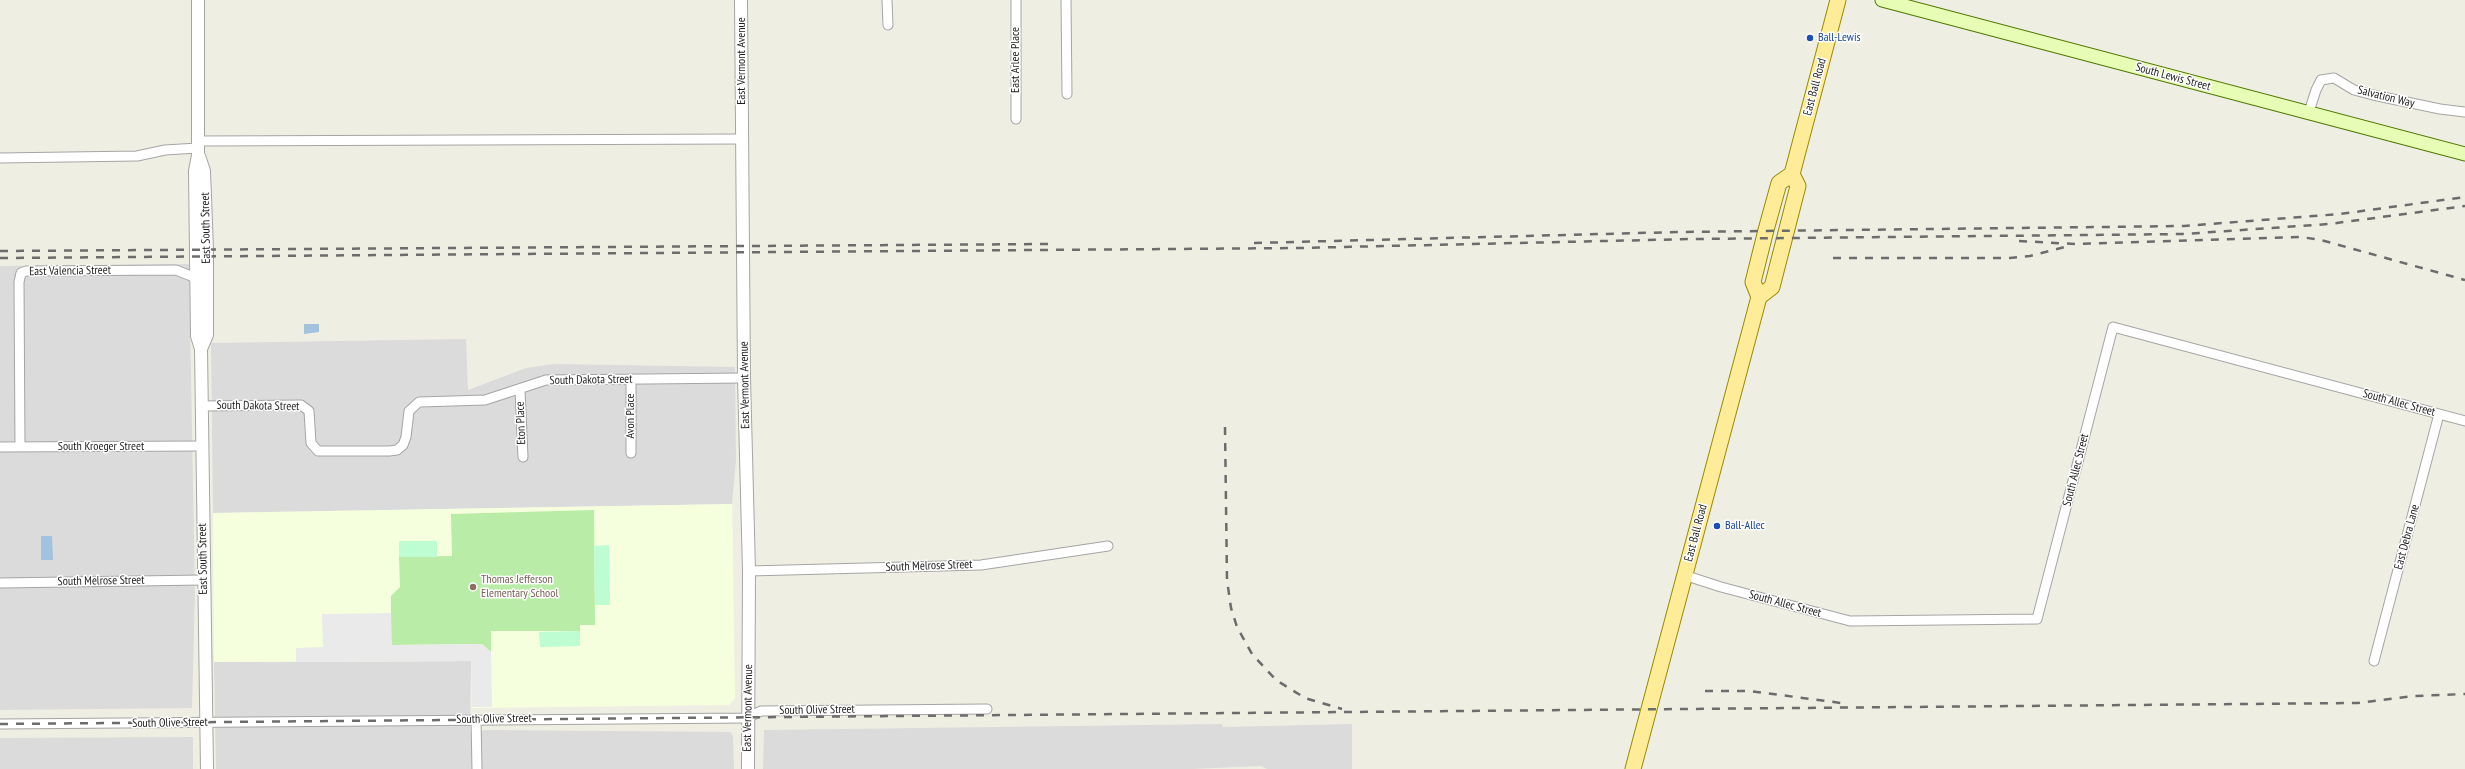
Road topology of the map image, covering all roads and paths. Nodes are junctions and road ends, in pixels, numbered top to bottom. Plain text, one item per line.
1 (198, 0) edge
2 (741, 0) edge
3 (888, 0) edge
4 (1016, 0) edge
5 (1066, 0) edge
6 (1838, 0) edge
7 (1882, 0) edge
8 (888, 25) dead end
9 (1067, 94) dead end
10 (2309, 112) junction
11 (2465, 112) edge
12 (1016, 119) dead end
13 (742, 139) junction
14 (198, 148) junction
15 (2465, 154) edge
16 (0, 158) edge
17 (196, 278) junction
18 (201, 349) junction
19 (744, 378) junction
20 (631, 380) junction
21 (520, 390) junction
22 (202, 406) junction
23 (2439, 414) junction
24 (2465, 421) edge
25 (202, 446) junction
26 (0, 447) edge
27 (20, 447) junction
28 (632, 452) dead end
29 (523, 457) dead end
30 (1108, 546) dead end
31 (749, 571) junction
32 (1684, 576) junction
33 (203, 580) junction
34 (0, 583) edge
35 (2374, 660) dead end
36 (987, 709) dead end
37 (747, 718) junction
38 (476, 719) junction
39 (204, 723) junction
40 (0, 724) edge
41 (207, 769) edge
42 (478, 769) edge
43 (748, 769) edge
44 (1633, 769) edge

1 - 14 street, East South Street
2 - 13 street, East Vermont Avenue
3 - 8 street
4 - 12 street, East Arlee Place
5 - 9 street
6 - 32 main road, East Ball Road
7 - 10 main road, South Lewis Street
10 - 11 street, Salvation Way
10 - 15 main road, South Lewis Street
13 - 14 street
13 - 19 street, East Vermont Avenue
14 - 16 street
14 - 17 street, East South Street
14 - 18 street, East South Street
17 - 18 street, East South Street
17 - 27 street, East Valencia Street
18 - 22 street, East South Street
19 - 20 street, South Dakota Street
19 - 31 street, East Vermont Avenue
20 - 21 street, South Dakota Street
20 - 28 street, Avon Place
21 - 22 street, South Dakota Street
21 - 29 street, Eton Place
22 - 25 street, East South Street
23 - 24 street, South Allec Street
23 - 32 street, South Allec Street
23 - 35 street, East Debra Lane
25 - 27 street, South Kroeger Street
25 - 33 street, East South Street
26 - 27 street, South Kroeger Street
30 - 31 street, South Melrose Street
31 - 37 street, East Vermont Avenue
32 - 44 main road, East Ball Road
33 - 34 street, South Melrose Street
33 - 39 street, East South Street
36 - 37 street, South Olive Street
37 - 38 street, South Olive Street
37 - 43 street, East Vermont Avenue
38 - 39 street, South Olive Street
38 - 42 street
39 - 40 street, South Olive Street
39 - 41 street, East South Street

